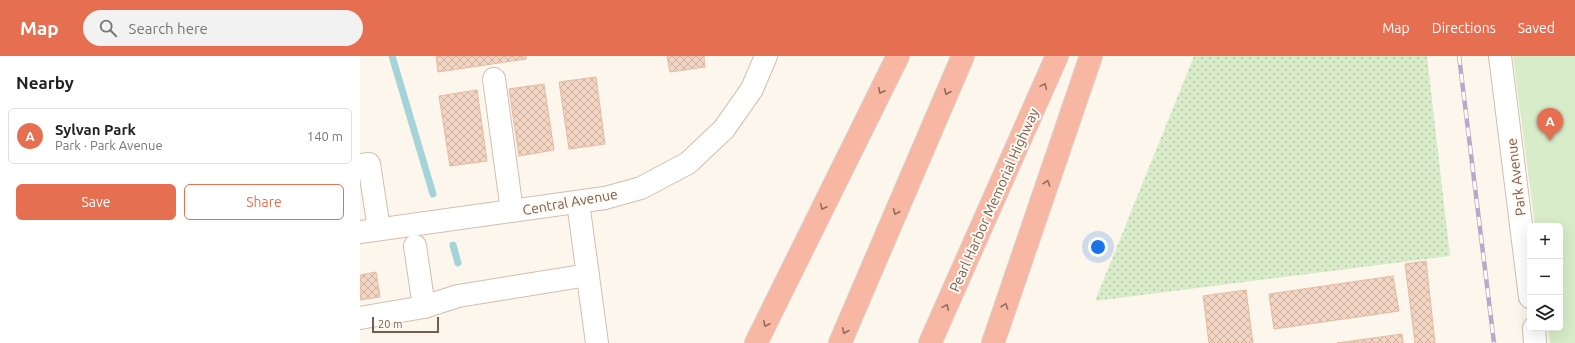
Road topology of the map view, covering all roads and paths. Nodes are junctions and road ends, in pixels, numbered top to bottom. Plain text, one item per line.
1 (766, 56) edge
2 (898, 56) edge
3 (962, 56) edge
4 (1057, 56) edge
5 (1091, 56) edge
6 (1500, 56) edge
7 (494, 79) dead end
8 (360, 165) edge
9 (578, 202) junction
10 (512, 211) junction
11 (369, 231) edge
12 (415, 246) dead end
13 (588, 275) junction
14 (1530, 295) edge
15 (424, 307) junction
16 (360, 318) edge
17 (1534, 331) edge
18 (597, 343) edge
19 (756, 343) edge
20 (840, 343) edge
21 (930, 343) edge
22 (993, 343) edge
23 (1535, 343) edge

1 - 9 street, Central Avenue
2 -> 19 highway
3 -> 20 highway
21 -> 4 highway, Pearl Harbor Memorial Highway
22 -> 5 highway
6 - 14 street, Park Avenue
7 - 10 street
8 - 11 street
9 - 10 street, Central Avenue
9 - 13 street
10 - 11 street, Central Avenue
12 - 15 street
13 - 15 street
13 - 18 street
15 - 16 street
17 - 23 street

